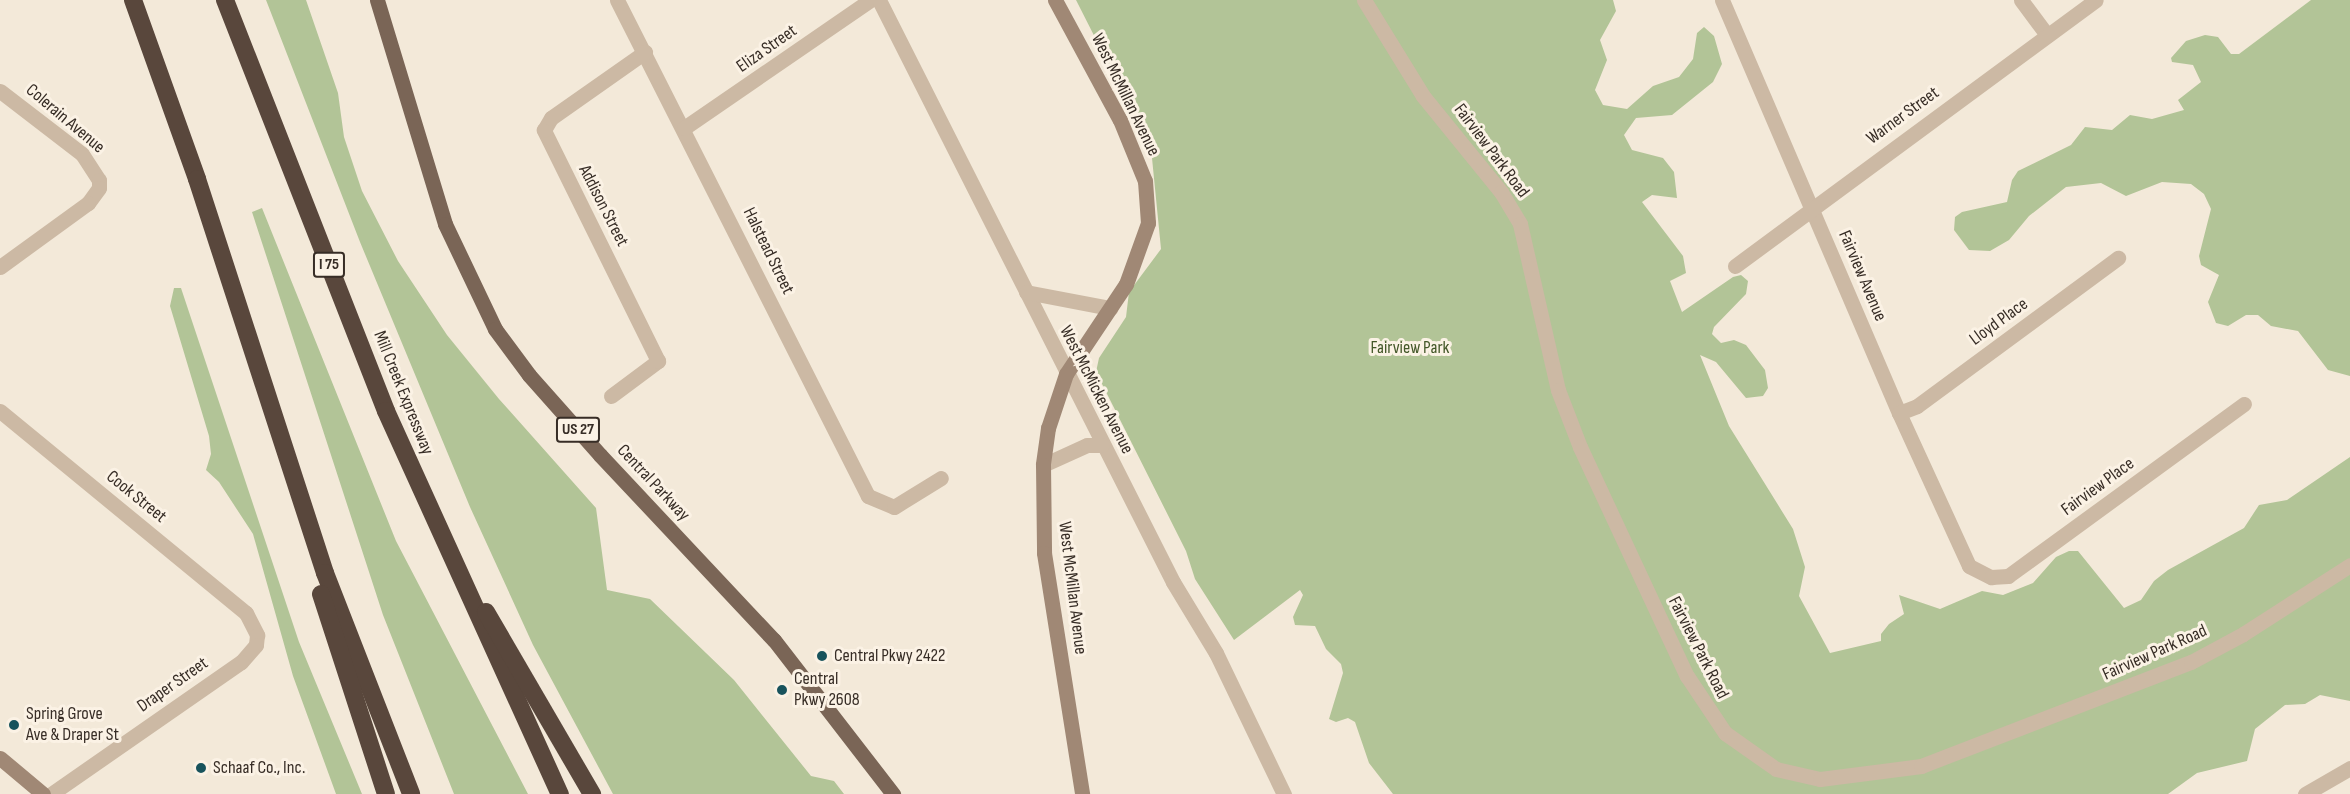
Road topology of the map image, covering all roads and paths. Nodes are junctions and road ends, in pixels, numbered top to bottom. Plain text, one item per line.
1 (133, 0) edge
2 (225, 0) edge
3 (377, 0) edge
4 (617, 0) edge
5 (870, 0) edge
6 (879, 0) edge
7 (1055, 0) edge
8 (1364, 0) edge
9 (1722, 0) edge
10 (2021, 0) edge
11 (2096, 0) edge
12 (2047, 35) junction
13 (645, 52) junction
14 (0, 91) edge
15 (684, 128) junction
16 (1811, 208) junction
17 (2118, 258) dead end
18 (1735, 266) dead end
19 (0, 267) edge
20 (1026, 292) junction
21 (1110, 308) junction
22 (1066, 374) junction
23 (611, 396) dead end
24 (2244, 404) dead end
25 (0, 411) edge
26 (1899, 412) junction
27 (275, 428) junction
28 (1102, 445) junction
29 (1043, 465) junction
30 (941, 477) dead end
31 (436, 528) junction
32 (2350, 565) edge
33 (1970, 566) joint
34 (246, 613) joint
35 (0, 758) edge
36 (2350, 768) edge
37 (43, 794) edge
38 (51, 794) edge
39 (386, 794) edge
40 (411, 794) edge
41 (560, 794) edge
42 (592, 794) edge
43 (893, 794) edge
44 (1082, 794) edge
45 (1284, 794) edge
46 (2306, 794) edge

1 - 27 highway
2 - 31 highway, Mill Creek Expressway / I 75
3 - 43 main road, Central Parkway / US 27
4 - 13 street, Halstead Street
5 - 15 street, Eliza Street
6 - 20 street, West McMicken Avenue
7 - 21 main road, West McMillan Avenue
8 - 32 street, Fairview Park Road
9 - 16 street, Fairview Avenue
10 - 12 street
11 - 12 street, Warner Street
12 - 16 street, Warner Street
13 - 15 street, Halstead Street
13 - 23 street, Addison Street
14 - 19 street, Colerain Avenue
15 - 30 street, Halstead Street
16 - 18 street, Warner Street
16 - 26 street, Fairview Avenue
17 - 26 street, Lloyd Place
20 - 21 street
20 - 22 street, West McMicken Avenue
21 - 22 main road, West McMillan Avenue
22 - 28 street, West McMicken Avenue
22 - 29 main road, West McMillan Avenue
24 - 33 street, Fairview Place
25 - 34 street, Cook Street
26 - 33 street, Fairview Avenue
27 - 39 highway
27 - 40 highway
28 - 29 street
28 - 45 street, West McMicken Avenue
29 - 44 main road, West McMillan Avenue
31 - 41 highway, Mill Creek Expressway / I 75
31 - 42 highway
34 - 38 street, Draper Street
35 - 37 main road
36 - 46 street

